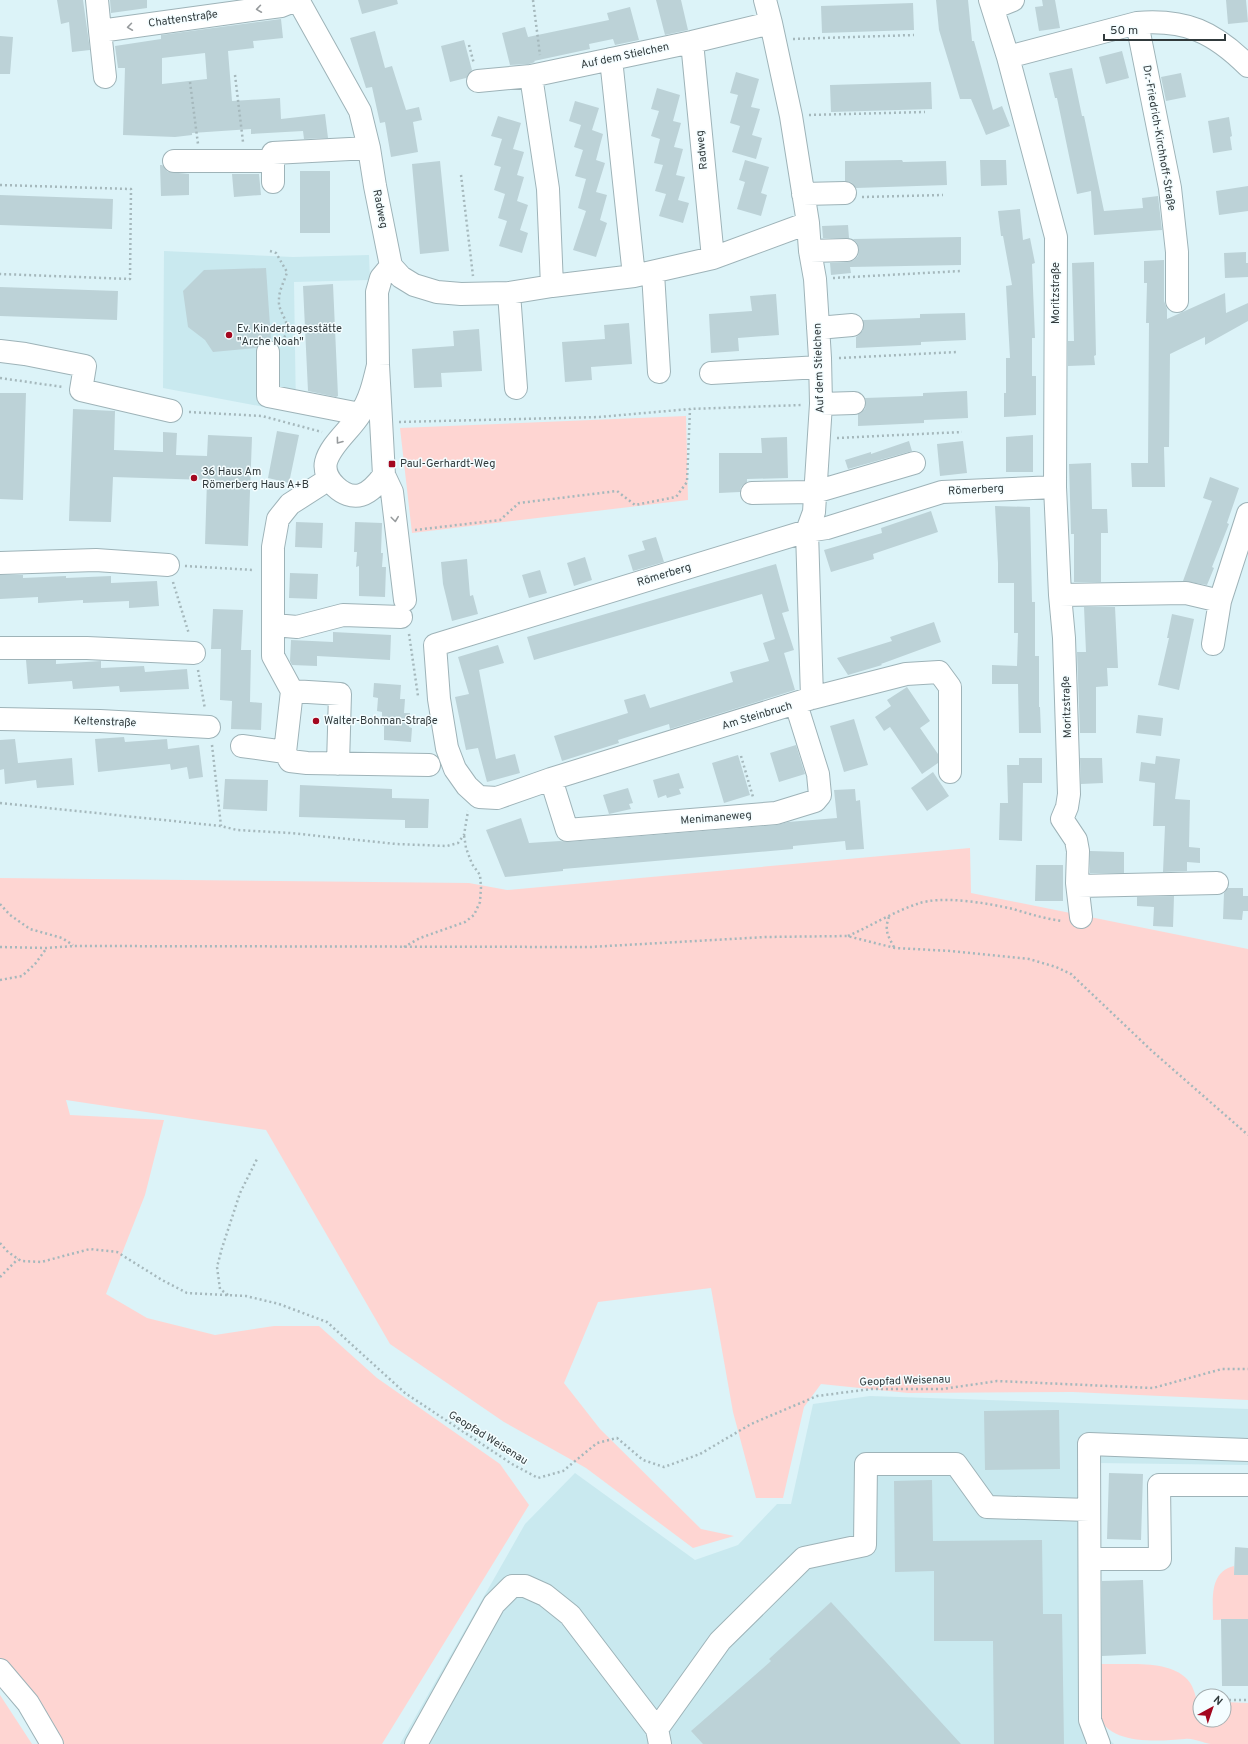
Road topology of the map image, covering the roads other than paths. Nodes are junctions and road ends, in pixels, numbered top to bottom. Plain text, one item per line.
1 (97, 0) edge
2 (297, 0) edge
3 (764, 0) edge
4 (1013, 0) edge
5 (992, 4) edge
6 (1137, 23) junction
7 (100, 31) junction
8 (773, 32) junction
9 (692, 42) junction
10 (1008, 57) junction
11 (611, 59) junction
12 (1248, 66) edge
13 (537, 74) junction
14 (105, 77) dead end
15 (478, 81) dead end
16 (369, 148) junction
17 (199, 152) road end
18 (174, 161) dead end
19 (273, 165) junction
20 (845, 193) road end
21 (804, 194) junction
22 (808, 223) junction
23 (847, 250) dead end
24 (810, 251) junction
25 (713, 258) junction
26 (391, 266) junction
27 (643, 275) junction
28 (552, 286) junction
29 (509, 293) junction
30 (1177, 301) dead end
31 (852, 324) dead end
32 (818, 328) junction
33 (0, 350) edge
34 (268, 352) road end
35 (820, 363) junction
36 (378, 365) junction
37 (659, 372) dead end
38 (711, 373) dead end
39 (516, 388) dead end
40 (854, 403) dead end
41 (821, 404) junction
42 (171, 411) road end
43 (360, 414) junction
44 (914, 463) dead end
45 (385, 478) junction
46 (329, 479) junction
47 (1056, 486) junction
48 (815, 492) junction
49 (752, 493) dead end
50 (1248, 514) edge
51 (808, 531) junction
52 (0, 564) edge
53 (168, 565) dead end
54 (1060, 595) junction
55 (1220, 601) junction
56 (274, 625) junction
57 (1213, 644) dead end
58 (0, 648) edge
59 (194, 653) dead end
60 (292, 691) junction
61 (804, 701) junction
62 (0, 719) edge
63 (209, 727) dead end
64 (242, 746) dead end
65 (285, 752) junction
66 (338, 764) junction
67 (429, 765) dead end
68 (950, 772) dead end
69 (551, 779) junction
70 (474, 800) joint
71 (1217, 883) dead end
72 (1078, 886) junction
73 (1081, 917) road end
74 (1248, 1450) edge
75 (1248, 1485) edge
76 (1090, 1510) junction
77 (1090, 1559) junction
78 (0, 1670) edge
79 (658, 1737) edge
80 (52, 1744) edge
81 (416, 1744) edge
82 (1099, 1744) edge

1 - 7 street
2 -> 7 street, Chattenstraße
2 - 16 street, Radweg
3 - 8 street, Auf dem Stielchen
4 - 5 street
5 - 10 street, Moritzstraße
6 - 10 street
6 - 12 street
6 - 30 street, Dr.-Friedrich-Kirchhoff-Straße
7 - 14 street
8 - 9 street, Auf dem Stielchen
8 - 21 street, Auf dem Stielchen
9 - 11 street, Auf dem Stielchen
9 - 25 street, Radweg
10 - 47 street, Moritzstraße
11 - 13 street, Auf dem Stielchen
11 - 27 street
13 - 15 street, Auf dem Stielchen
13 - 28 street
16 - 19 street
16 - 26 street, Radweg
17 - 19 street
18 - 19 street
20 - 21 street
21 - 22 street, Auf dem Stielchen
22 - 24 street, Auf dem Stielchen
22 - 25 street
23 - 24 street
24 - 32 street, Auf dem Stielchen
25 - 27 street
26 - 29 street
26 - 36 street
27 - 28 street
27 - 37 street
28 - 29 street
29 - 39 street
31 - 32 street
32 - 35 street, Auf dem Stielchen
33 - 42 street
34 - 43 street
35 - 38 street
35 - 41 street, Auf dem Stielchen
36 - 43 street
36 - 45 street
40 - 41 street
41 - 48 street, Auf dem Stielchen
43 -> 46 street
44 - 48 street
45 - 46 street
45 -> 56 street
46 - 56 street
47 - 51 street, Römerberg
47 - 54 street, Moritzstraße
48 - 49 street
48 - 51 street, Auf dem Stielchen
50 - 55 street
51 - 61 street, Auf dem Stielchen
51 - 70 street, Römerberg
52 - 53 street
54 - 55 street
54 - 72 street, Moritzstraße
55 - 57 street
56 - 60 street
58 - 59 street
60 - 65 street
60 - 66 street
61 - 68 street, Am Steinbruch
61 - 69 street, Am Steinbruch
61 - 69 street, Menimaneweg
62 - 63 street, Keltenstraße
64 - 65 street
65 - 66 street
66 - 67 street
69 - 70 street, Am Steinbruch
71 - 72 street
72 - 73 street
74 - 76 street
75 - 77 street
76 - 77 street
76 - 79 street
77 - 82 street
78 - 80 street
79 - 81 street

